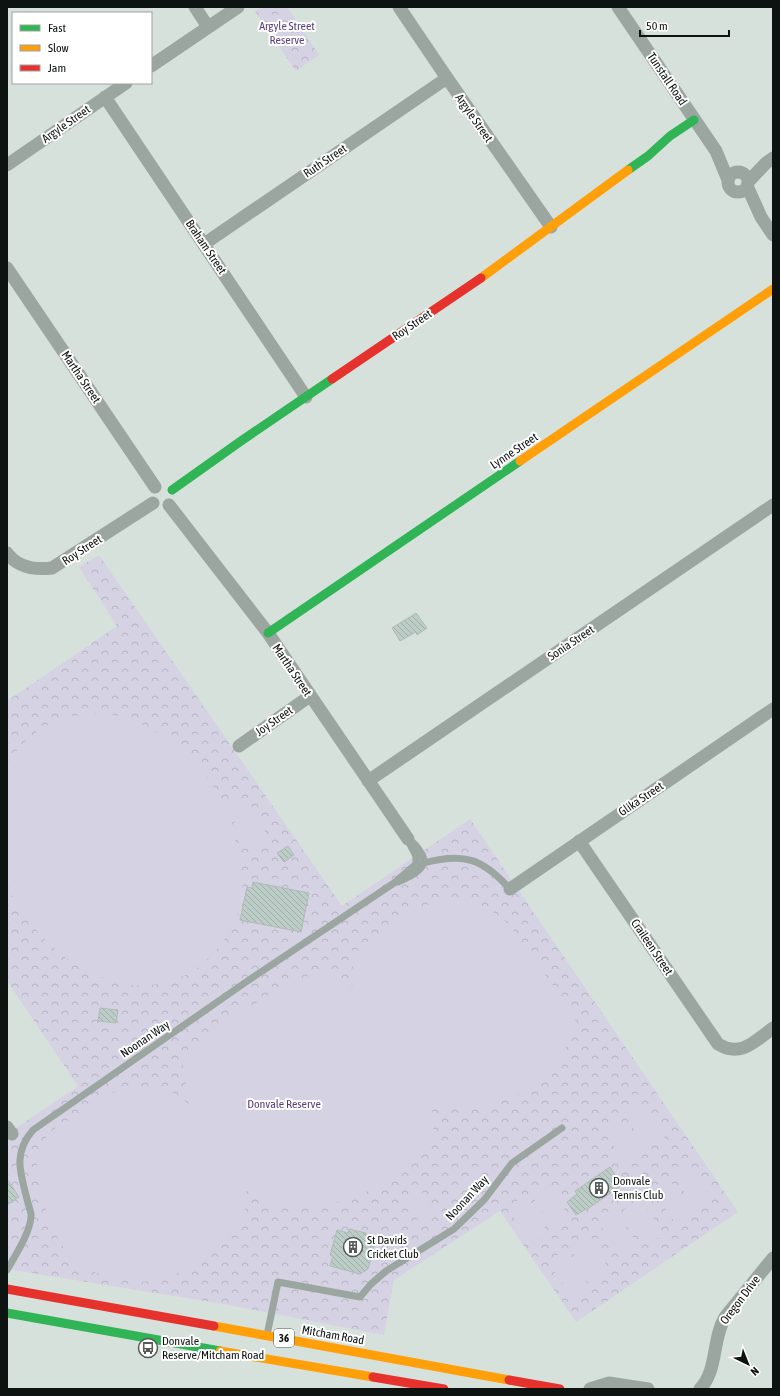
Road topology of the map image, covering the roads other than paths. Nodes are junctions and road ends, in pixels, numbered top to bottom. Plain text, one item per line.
1 (195, 7) edge
2 (238, 7) edge
3 (399, 7) edge
4 (618, 7) edge
5 (208, 27) junction
6 (152, 65) edge
7 (447, 78) junction
8 (124, 84) edge
9 (105, 97) junction
10 (696, 123) junction
11 (648, 156) joint
12 (769, 160) edge
13 (7, 165) edge
14 (740, 181) junction
15 (551, 227) junction
16 (773, 235) edge
17 (204, 244) junction
18 (7, 268) edge
19 (773, 288) edge
20 (306, 397) junction
21 (155, 487) junction
22 (172, 490) junction
23 (153, 503) junction
24 (169, 505) junction
25 (773, 505) edge
26 (7, 553) edge
27 (268, 633) junction
28 (310, 696) junction
29 (773, 709) edge
30 (239, 746) dead end
31 (368, 781) junction
32 (408, 840) joint
33 (579, 841) junction
34 (420, 857) junction
35 (424, 863) junction
36 (394, 883) junction
37 (510, 889) joint
38 (773, 1028) edge
39 (562, 1128) dead end
40 (15, 1138) edge
41 (773, 1258) edge
42 (7, 1270) edge
43 (7, 1289) edge
44 (7, 1313) edge
45 (267, 1335) junction
46 (261, 1358) junction
47 (712, 1369) junction
48 (444, 1389) edge
49 (560, 1389) edge
50 (590, 1389) edge
51 (648, 1389) edge
52 (700, 1389) edge
53 (714, 1389) edge

1 - 5 street
2 - 5 street
3 - 7 street, Argyle Street
4 - 10 street, Tunstall Road
5 - 6 street
7 - 15 street, Argyle Street
7 - 17 street, Ruth Street
8 - 9 street, Argyle Street
9 - 13 street, Argyle Street
9 - 17 street, Braham Street
10 - 11 street, Roy Street
10 - 14 street, Tunstall Road
11 - 15 street, Roy Street
12 - 14 street
14 - 16 street, Tunstall Road
15 - 20 street, Roy Street
17 - 20 street, Braham Street
18 - 21 street, Martha Street
19 - 27 street, Lynne Street
20 - 22 street, Roy Street
21 - 22 street
21 - 23 street
22 - 24 street
23 - 24 street
23 - 26 street, Roy Street
24 - 27 street, Martha Street
25 - 31 street, Sonia Street
27 - 28 street, Martha Street
28 - 30 street, Joy Street
28 - 31 street, Martha Street
29 - 33 street, Glika Street
31 - 32 street, Martha Street
32 - 34 lane, Martha Street
33 - 37 street, Glika Street
33 - 38 street, Craileen Street
34 - 35 lane
34 - 36 lane, Noonan Way
35 - 36 lane, Noonan Way
35 - 37 lane
36 - 40 lane, Noonan Way
39 - 45 lane, Noonan Way
40 - 42 lane, Noonan Way
41 - 47 street, Oregon Drive
43 - 45 street, Mitcham Road / 36
44 - 46 street, 36
45 - 46 street
45 - 49 street, Mitcham Road / 36
46 - 48 street, 36
47 - 52 street, Oregon Drive
47 - 53 street, Oregon Drive
50 - 51 street

